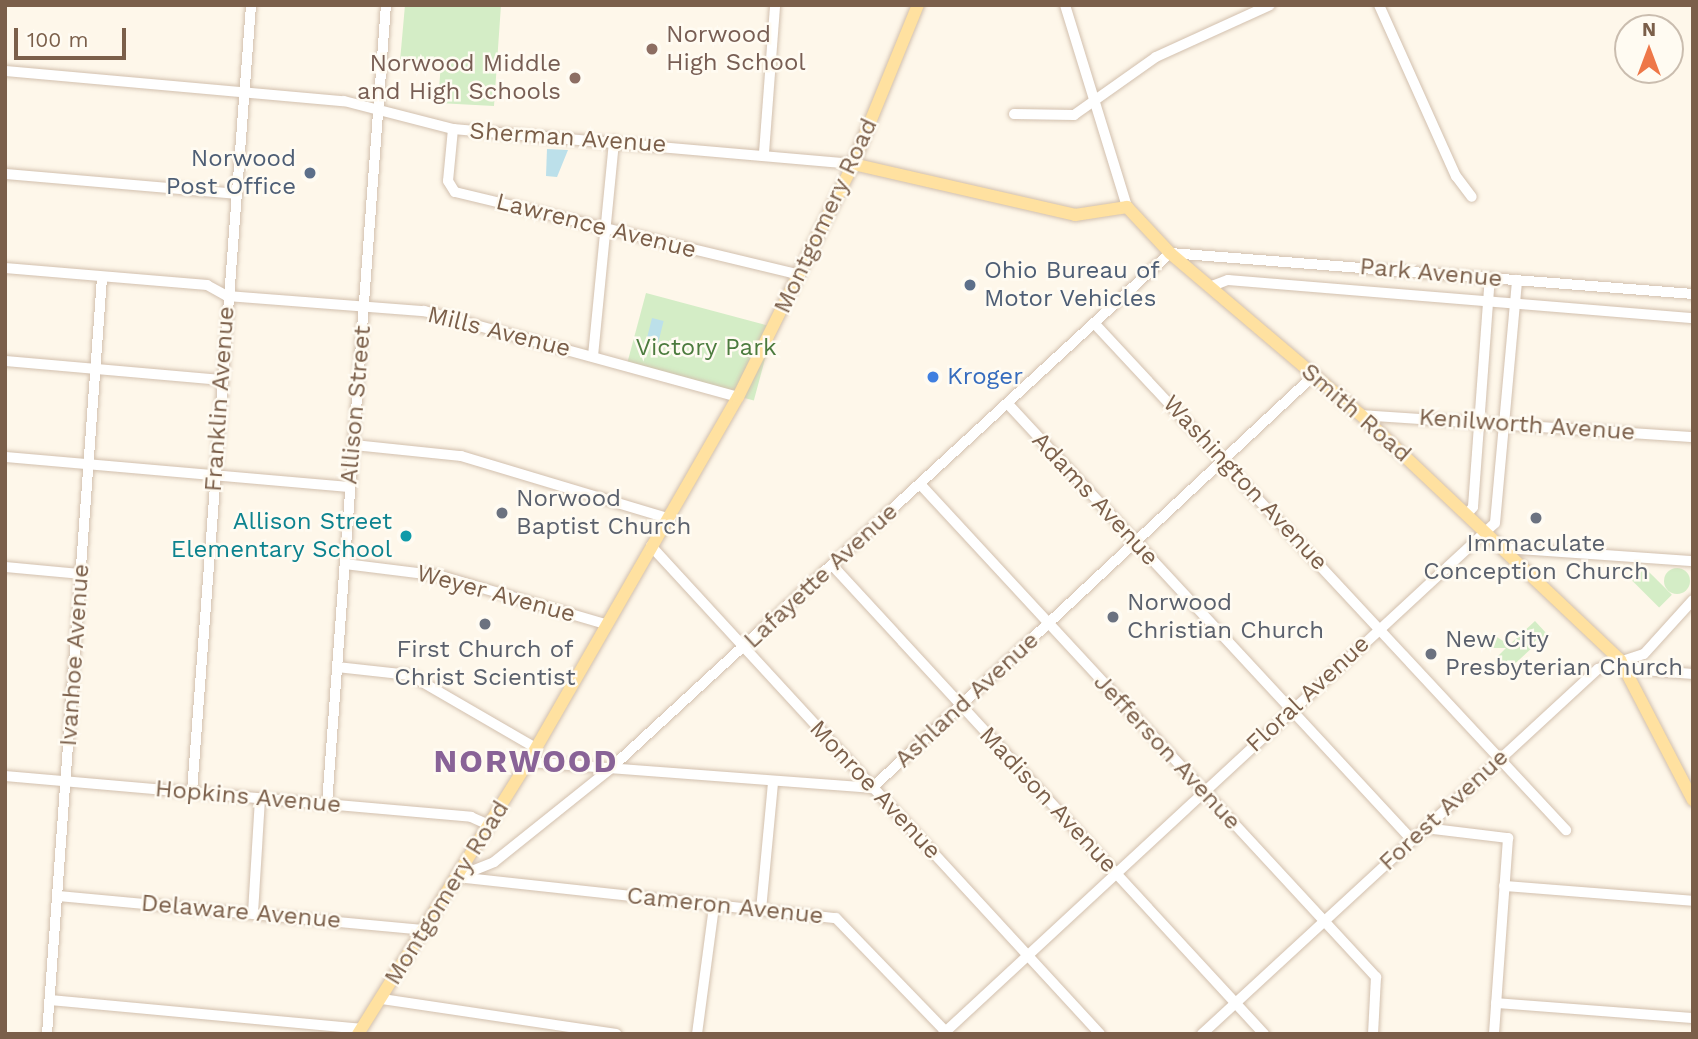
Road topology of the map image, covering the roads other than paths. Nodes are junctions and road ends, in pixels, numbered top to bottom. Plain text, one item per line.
1 (251, 5) edge
2 (386, 5) edge
3 (775, 5) edge
4 (918, 5) edge
5 (1065, 5) edge
6 (1270, 5) edge
7 (1379, 5) edge
8 (5, 71) edge
9 (244, 93) junction
10 (1094, 101) junction
11 (378, 111) junction
12 (1014, 114) dead end
13 (453, 129) junction
14 (614, 141) junction
15 (764, 153) junction
16 (853, 164) junction
17 (5, 174) edge
18 (236, 194) junction
19 (1472, 197) dead end
20 (1127, 207) junction
21 (607, 229) junction
22 (1170, 253) junction
23 (5, 268) edge
24 (800, 275) junction
25 (102, 277) junction
26 (1490, 278) junction
27 (1517, 280) junction
28 (1212, 286) junction
29 (1693, 293) edge
30 (227, 296) junction
31 (1489, 304) junction
32 (1515, 306) junction
33 (365, 307) junction
34 (1693, 318) edge
35 (1094, 323) junction
36 (593, 356) junction
37 (5, 361) edge
38 (96, 368) junction
39 (1313, 376) junction
40 (222, 380) junction
41 (738, 397) junction
42 (1008, 404) junction
43 (1361, 415) junction
44 (1480, 421) junction
45 (1504, 423) junction
46 (1693, 438) edge
47 (354, 445) junction
48 (5, 457) edge
49 (1223, 461) junction
50 (90, 464) junction
51 (216, 476) junction
52 (920, 484) junction
53 (350, 488) junction
54 (1468, 513) junction
55 (671, 519) junction
56 (1487, 530) junction
57 (1135, 543) junction
58 (651, 546) junction
59 (1506, 548) junction
60 (1693, 561) edge
61 (345, 564) junction
62 (832, 565) junction
63 (5, 567) edge
64 (80, 574) junction
65 (1693, 600) edge
66 (605, 624) junction
67 (1048, 624) junction
68 (1380, 627) junction
69 (743, 649) junction
70 (1620, 660) junction
71 (337, 667) junction
72 (1693, 674) edge
73 (959, 704) junction
74 (1292, 711) junction
75 (536, 748) junction
76 (1500, 758) junction
77 (528, 762) junction
78 (610, 769) junction
79 (5, 776) edge
80 (66, 782) junction
81 (773, 783) junction
82 (1689, 784) edge
83 (872, 788) junction
84 (1203, 791) junction
85 (192, 792) junction
86 (260, 798) junction
87 (1693, 800) edge
88 (327, 804) junction
89 (489, 825) junction
90 (1425, 828) junction
91 (1566, 830) dead end
92 (1412, 840) junction
93 (1115, 873) junction
94 (457, 877) junction
95 (1504, 886) junction
96 (58, 896) junction
97 (1693, 901) edge
98 (714, 906) junction
99 (761, 910) junction
100 (253, 913) junction
101 (1324, 921) junction
102 (423, 930) junction
103 (1028, 954) junction
104 (382, 999) junction
105 (50, 1000) junction
106 (1236, 1003) junction
107 (1496, 1003) junction
108 (1693, 1018) edge
109 (359, 1031) edge
110 (944, 1032) edge
111 (47, 1034) edge
112 (616, 1034) edge
113 (697, 1034) edge
114 (1100, 1034) edge
115 (1202, 1034) edge
116 (1264, 1034) edge
117 (1373, 1034) edge
118 (1494, 1034) edge

1 - 9 street, Franklin Avenue
2 - 11 street, Allison Street
3 - 15 street
4 - 16 main road, Montgomery Road
5 - 10 street, Smith Road
6 - 10 street
7 - 19 street
8 - 9 street, Sherman Avenue
9 - 11 street, Sherman Avenue
9 - 18 street, Franklin Avenue
10 - 12 street
10 - 20 street, Smith Road
11 - 13 street, Sherman Avenue
11 - 33 street, Allison Street
13 - 14 street, Sherman Avenue
13 - 21 street, Lawrence Avenue
14 - 15 street, Sherman Avenue
14 - 21 street
15 - 16 street, Sherman Avenue
16 - 20 main road, Sherman Avenue
16 - 24 main road, Montgomery Road
17 - 18 street
18 - 30 street, Franklin Avenue
20 - 22 main road, Smith Road
21 - 24 street, Lawrence Avenue
21 - 36 street
22 - 26 street, Park Avenue
22 - 28 main road, Smith Road
22 - 35 street, Lafayette Avenue
23 - 25 street, Mills Avenue
24 - 41 main road, Montgomery Road
25 - 30 street, Mills Avenue
25 - 38 street, Ivanhoe Avenue
26 - 27 street, Park Avenue
26 - 31 street
27 - 29 street, Park Avenue
27 - 32 street, Floral Avenue
28 - 31 street, Park Avenue
28 - 39 main road, Smith Road
30 - 33 street, Mills Avenue
30 - 40 street, Franklin Avenue
31 - 32 street, Park Avenue
31 - 44 street
32 - 34 street, Park Avenue
32 - 45 street, Floral Avenue
33 - 36 street, Mills Avenue
33 - 47 street, Allison Street
35 - 42 street, Lafayette Avenue
35 - 49 street, Washington Avenue
36 - 41 street, Mills Avenue
37 - 38 street
38 - 40 street
38 - 50 street, Ivanhoe Avenue
39 - 43 main road, Smith Road
39 - 49 street, Ashland Avenue
40 - 51 street, Franklin Avenue
41 - 55 main road, Montgomery Road
42 - 52 street, Lafayette Avenue
42 - 57 street, Adams Avenue
43 - 44 street, Kenilworth Avenue
43 - 54 main road, Smith Road
44 - 45 street, Kenilworth Avenue
44 - 54 street
45 - 46 street, Kenilworth Avenue
45 - 56 street, Floral Avenue
47 - 53 street, Allison Street
47 - 55 street
48 - 50 street
49 - 57 street, Ashland Avenue
49 - 68 street, Washington Avenue
50 - 51 street
50 - 64 street, Ivanhoe Avenue
51 - 53 street
51 - 85 street, Franklin Avenue
52 - 62 street, Lafayette Avenue
52 - 67 street, Jefferson Avenue
53 - 61 street, Allison Street
54 - 56 main road, Smith Road
55 - 58 main road, Montgomery Road
56 - 59 main road, Smith Road
56 - 68 street, Floral Avenue
57 - 67 street, Ashland Avenue
57 - 74 street, Adams Avenue
58 - 66 main road, Montgomery Road
58 - 69 street, Monroe Avenue
59 - 60 street
59 - 70 main road, Smith Road
61 - 66 street, Weyer Avenue
61 - 71 street, Allison Street
62 - 69 street, Lafayette Avenue
62 - 73 street, Madison Avenue
63 - 64 street
64 - 80 street, Ivanhoe Avenue
65 - 70 street, Forest Avenue
66 - 75 main road, Montgomery Road
67 - 73 street, Ashland Avenue
67 - 84 street, Jefferson Avenue
68 - 74 street, Floral Avenue
68 - 76 street, Washington Avenue
69 - 78 street, Lafayette Avenue
69 - 83 street, Monroe Avenue
70 - 72 street
70 - 76 street, Forest Avenue
70 - 82 main road, Smith Road
71 - 75 street
71 - 88 street, Allison Street
73 - 83 street, Ashland Avenue
73 - 93 street, Madison Avenue
74 - 84 street, Floral Avenue
74 - 92 street, Adams Avenue
75 - 77 main road, Montgomery Road
76 - 90 street, Forest Avenue
76 - 91 street, Washington Avenue
77 - 78 street, Ashland Avenue
77 - 89 main road, Montgomery Road
78 - 81 street, Ashland Avenue
78 - 94 street, Lafayette Avenue
79 - 80 street, Hopkins Avenue
80 - 85 street, Hopkins Avenue
80 - 96 street, Ivanhoe Avenue
81 - 83 street, Ashland Avenue
81 - 99 street
82 - 87 main road, Smith Road
83 - 103 street, Monroe Avenue
84 - 93 street, Floral Avenue
84 - 101 street, Jefferson Avenue
85 - 86 street, Hopkins Avenue
86 - 88 street, Hopkins Avenue
86 - 100 street
88 - 89 street, Hopkins Avenue
89 - 94 main road, Montgomery Road
90 - 92 street, Forest Avenue
90 - 95 street
92 - 101 street, Forest Avenue
93 - 103 street, Floral Avenue
93 - 106 street, Madison Avenue
94 - 98 street, Cameron Avenue
94 - 102 main road, Montgomery Road
95 - 97 street
95 - 107 street
96 - 100 street, Delaware Avenue
96 - 105 street, Ivanhoe Avenue
98 - 99 street, Cameron Avenue
98 - 113 street
99 - 110 street, Cameron Avenue
100 - 102 street, Delaware Avenue
101 - 106 street, Forest Avenue
101 - 117 street, Jefferson Avenue
102 - 104 main road, Montgomery Road
103 - 110 street, Floral Avenue
103 - 114 street, Monroe Avenue
104 - 109 main road, Montgomery Road
104 - 112 street
105 - 109 street
105 - 111 street, Ivanhoe Avenue
106 - 115 street, Forest Avenue
106 - 116 street, Madison Avenue
107 - 108 street
107 - 118 street

